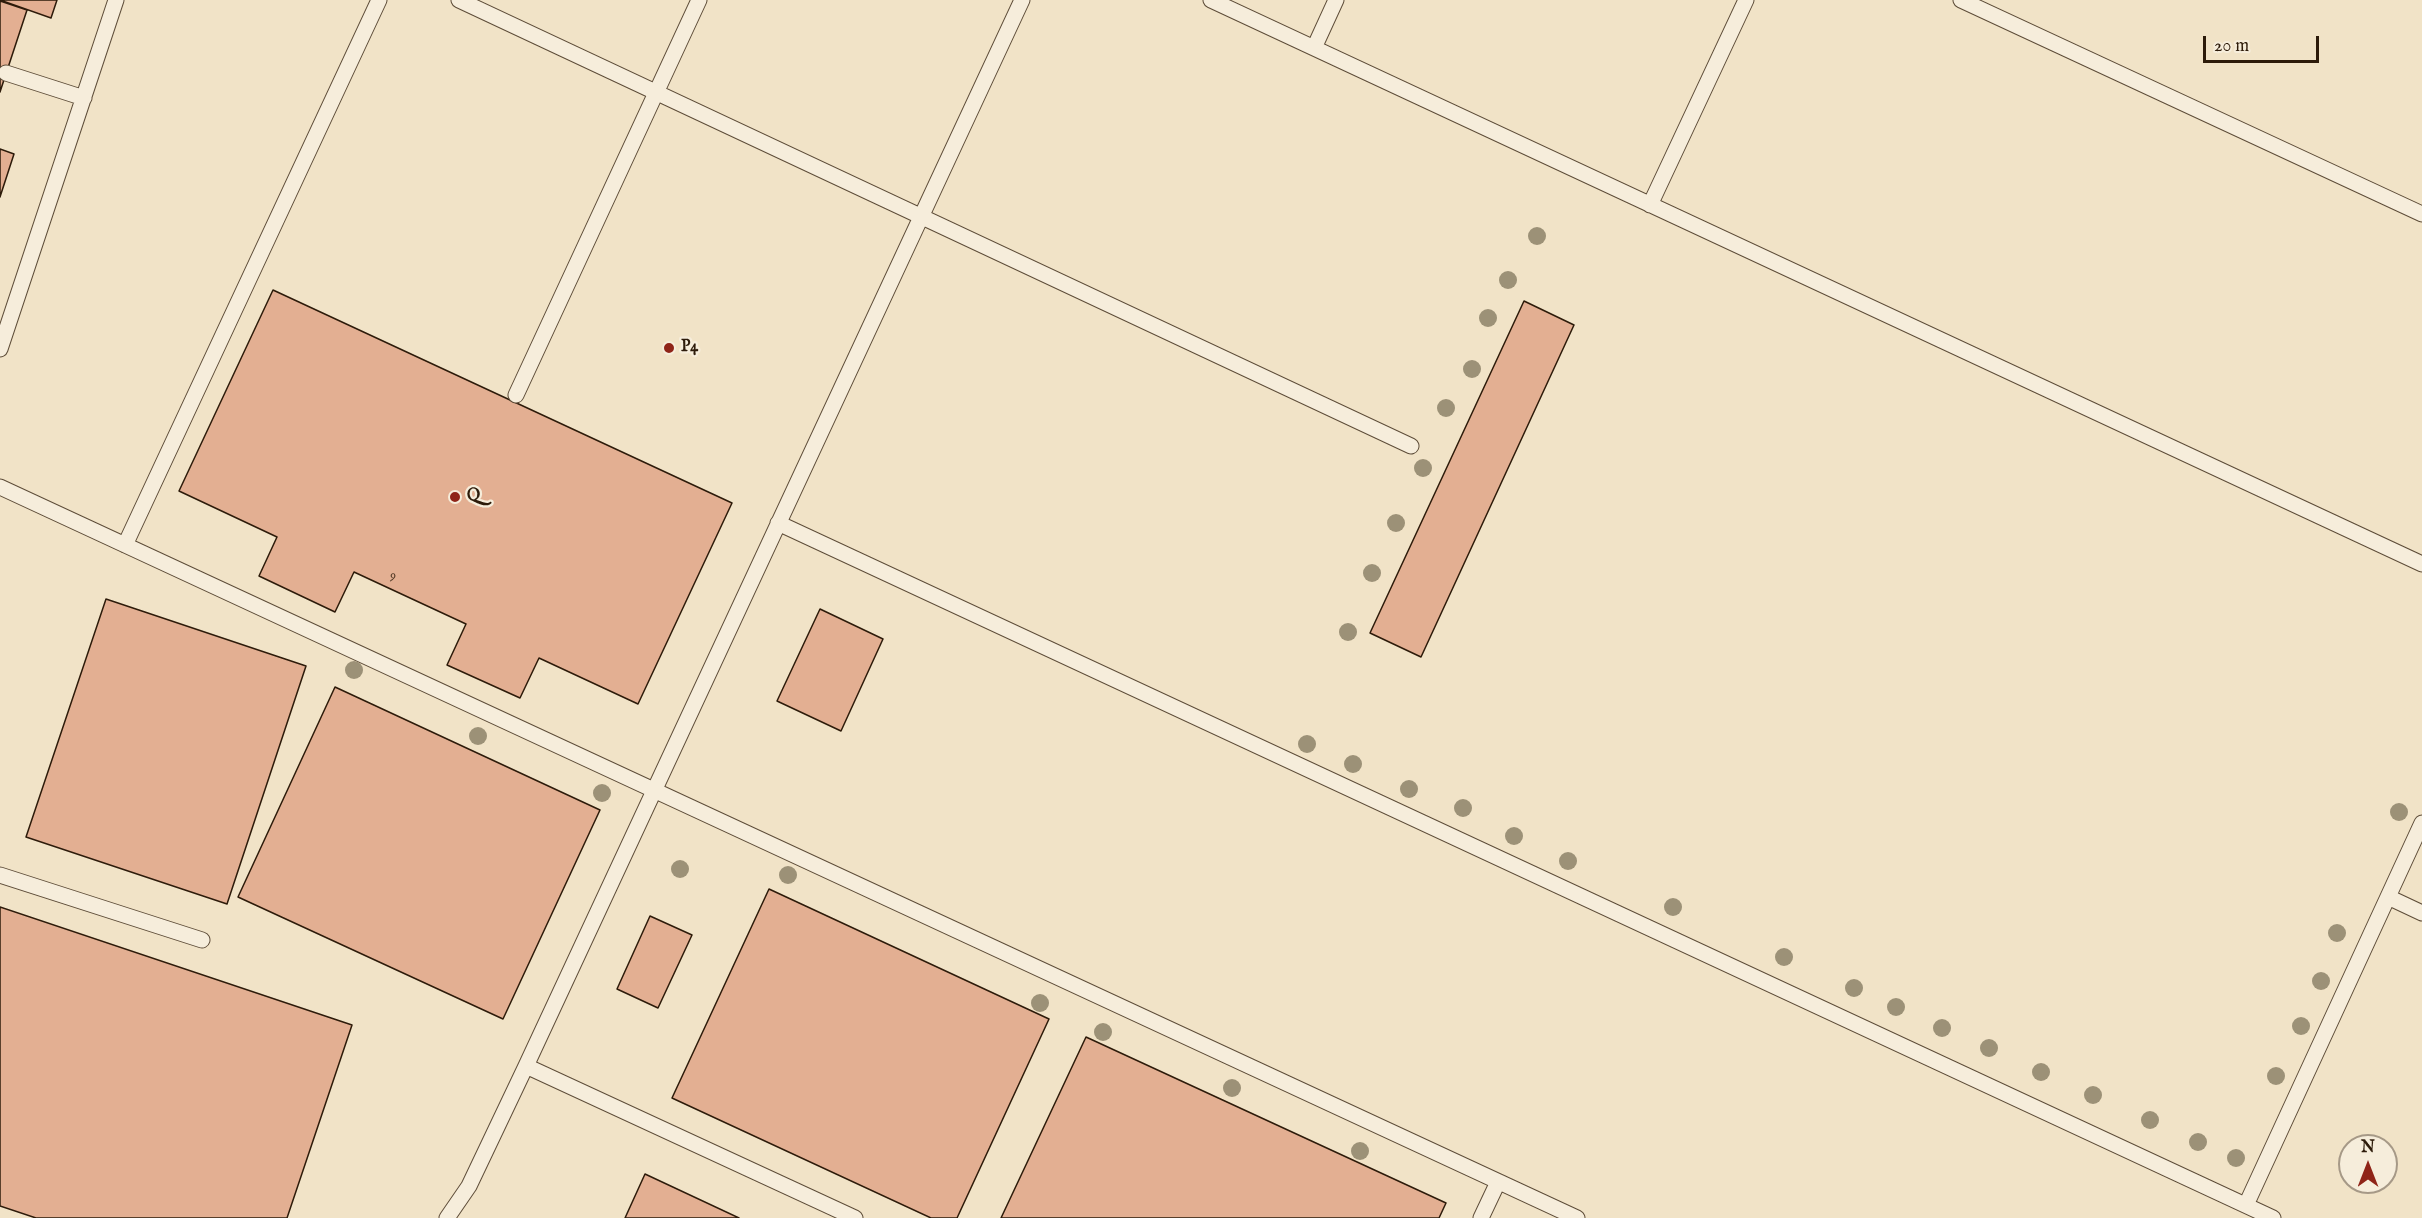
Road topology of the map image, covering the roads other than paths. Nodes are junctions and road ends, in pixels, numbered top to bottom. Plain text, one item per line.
1 (116, 0) edge
2 (379, 0) edge
3 (459, 0) edge
4 (699, 0) edge
5 (1022, 0) edge
6 (1211, 0) edge
7 (1336, 0) edge
8 (1746, 0) edge
9 (1961, 0) edge
10 (1314, 48) junction
11 (6, 73) dead end
12 (656, 92) junction
13 (84, 98) junction
14 (1650, 205) junction
15 (2422, 214) edge
16 (921, 217) junction
17 (0, 349) edge
18 (516, 395) dead end
19 (1411, 446) dead end
20 (0, 487) edge
21 (778, 523) junction
22 (125, 545) junction
23 (2422, 564) edge
24 (654, 790) junction
25 (2422, 823) edge
26 (0, 875) edge
27 (2388, 897) junction
28 (2422, 913) edge
29 (202, 940) dead end
30 (526, 1066) junction
31 (1498, 1182) junction
32 (2246, 1205) junction
33 (447, 1218) edge
34 (855, 1218) edge
35 (1481, 1218) edge
36 (1577, 1218) edge
37 (2273, 1218) edge

1 - 13 lane
2 - 22 lane
3 - 12 lane
4 - 12 lane
5 - 16 lane
6 - 10 lane
7 - 10 lane
8 - 14 lane
9 - 15 lane
10 - 14 lane
11 - 13 lane
12 - 16 lane
12 - 18 lane
13 - 17 lane
14 - 23 lane
16 - 19 lane
16 - 21 lane
20 - 22 lane
21 - 24 lane
21 - 32 lane
22 - 24 lane
24 - 30 lane
24 - 31 lane
25 - 27 lane
26 - 29 lane
27 - 28 lane
27 - 32 lane
30 - 33 lane
30 - 34 lane
31 - 35 lane
31 - 36 lane
32 - 37 lane

